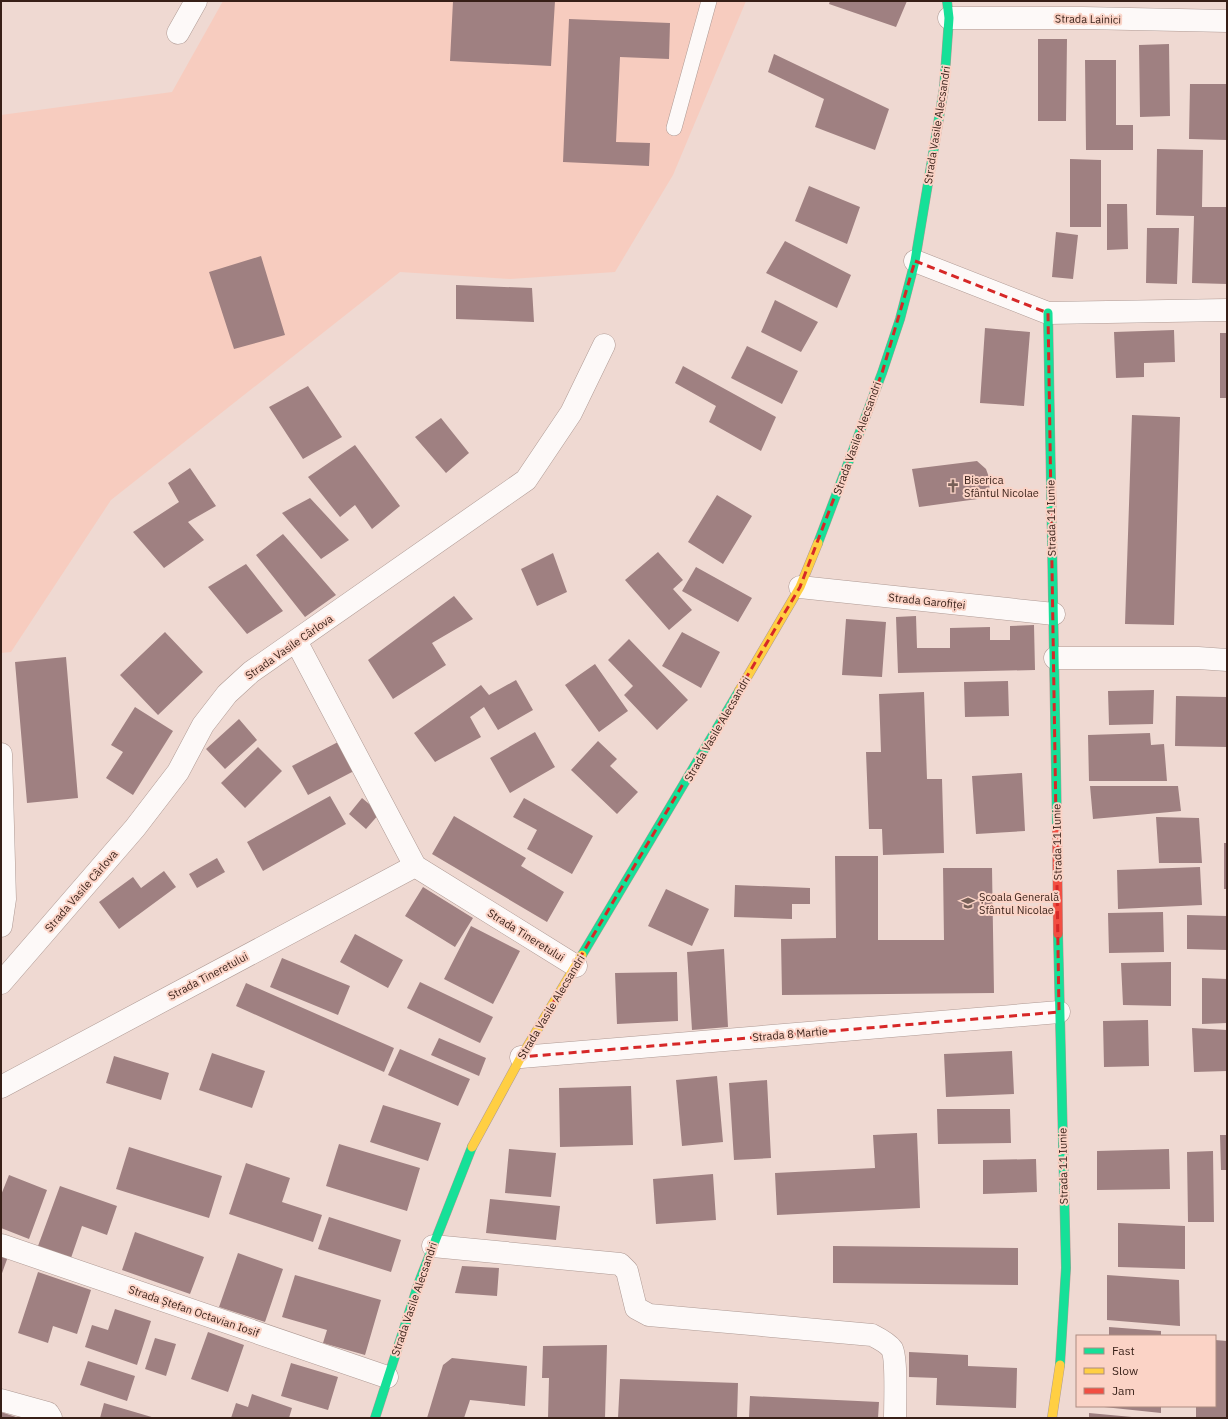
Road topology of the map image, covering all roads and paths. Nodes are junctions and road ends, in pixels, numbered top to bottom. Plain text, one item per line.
1 (196, 1) edge
2 (709, 1) edge
3 (948, 10) edge
4 (1227, 21) edge
5 (178, 32) dead end
6 (674, 128) dead end
7 (915, 262) junction
8 (1227, 310) edge
9 (1048, 314) junction
10 (604, 345) dead end
11 (800, 587) junction
12 (1054, 614) junction
13 (296, 641) junction
14 (1055, 658) junction
15 (1227, 660) edge
16 (1, 754) edge
17 (1, 783) edge
18 (416, 866) junction
19 (3, 873) edge
20 (1, 926) edge
21 (576, 966) junction
22 (1, 983) edge
23 (1059, 1012) junction
24 (520, 1057) junction
25 (1, 1087) edge
26 (1, 1245) edge
27 (433, 1246) junction
28 (387, 1377) junction
29 (1, 1400) edge
30 (51, 1418) edge
31 (375, 1418) edge
32 (895, 1418) edge
33 (1052, 1418) edge

1 - 5 street
2 - 6 lane
3 - 4 street, Strada Lainici
3 - 7 street, Strada Vasile Alecsandri
7 - 9 street
7 - 11 street, Strada Vasile Alecsandri
8 - 9 street
9 - 12 street, Strada 11 Iunie
10 - 13 street, Strada Vasile Cârlova
11 - 12 street, Strada Garofiței
11 - 21 street, Strada Vasile Alecsandri
12 - 14 street, Strada 11 Iunie
13 - 18 street, Strada Tineretului
13 - 22 street, Strada Vasile Cârlova
14 - 15 street
14 - 23 street, Strada 11 Iunie
16 - 17 street
17 - 19 street
18 - 21 street, Strada Tineretului
18 - 25 street, Strada Tineretului
19 - 20 street
21 - 24 street, Strada Vasile Alecsandri
23 - 24 street, Strada 8 Martie
23 - 33 street, Strada 11 Iunie
24 - 27 street, Strada Vasile Alecsandri
26 - 28 street, Strada Ștefan Octavian Iosif
27 - 28 street, Strada Vasile Alecsandri
27 - 32 street
28 - 31 street, Strada Vasile Alecsandri
29 - 30 street

